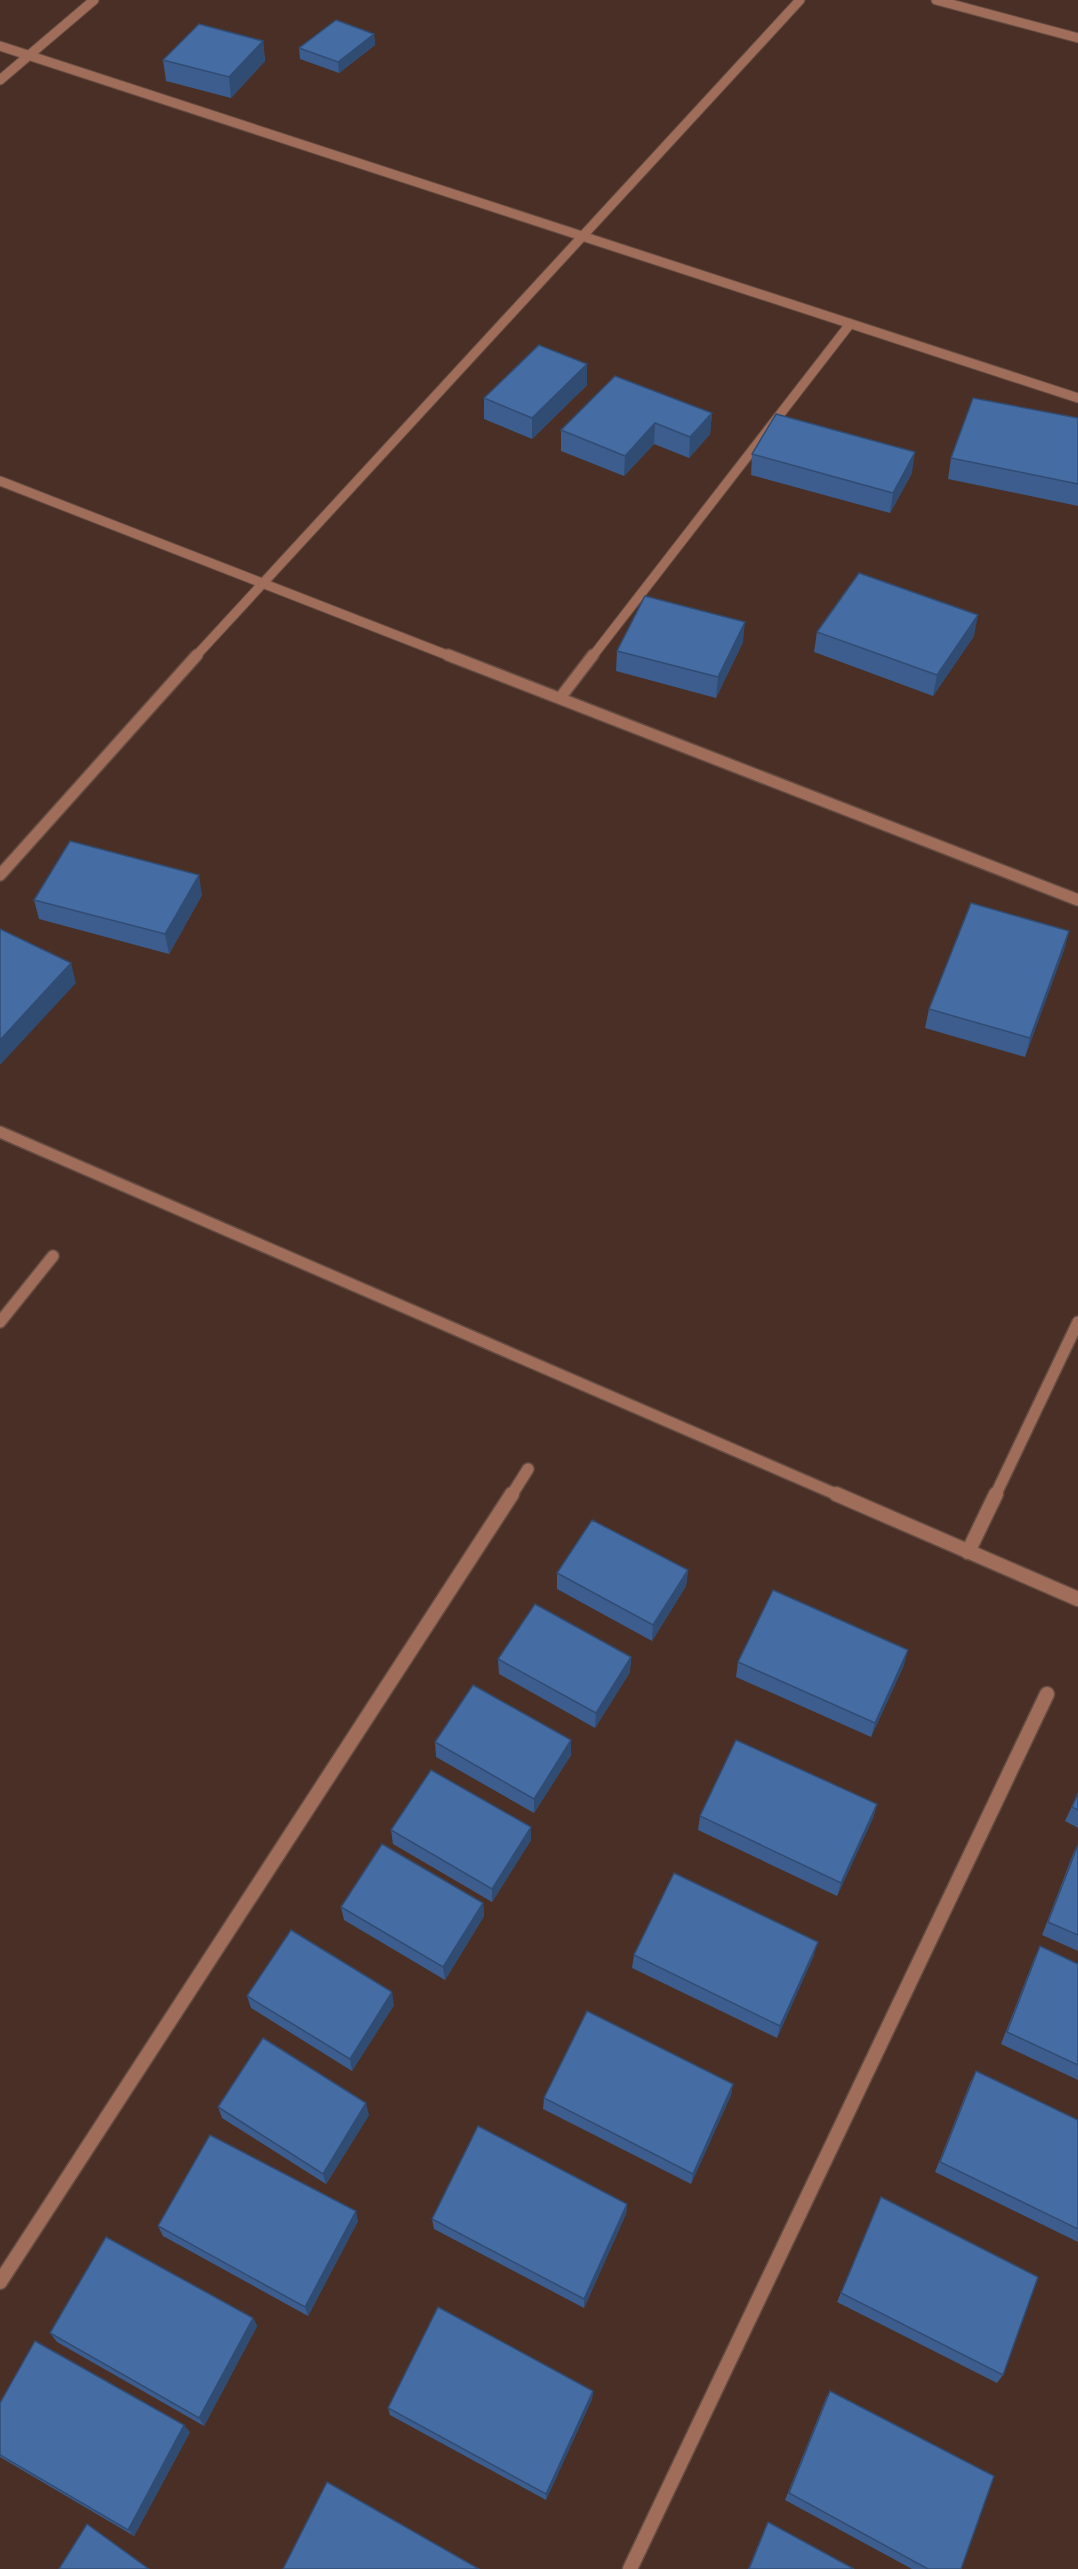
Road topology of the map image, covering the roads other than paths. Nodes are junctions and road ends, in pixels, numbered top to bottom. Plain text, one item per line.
1 (94, 0) edge
2 (800, 0) edge
3 (936, 0) edge
4 (1078, 38) edge
5 (0, 46) edge
6 (30, 55) junction
7 (0, 80) edge
8 (581, 235) junction
9 (850, 324) junction
10 (1078, 398) edge
11 (0, 481) edge
12 (262, 582) junction
13 (560, 698) junction
14 (0, 875) edge
15 (1078, 900) edge
16 (0, 1132) edge
17 (53, 1256) dead end
18 (0, 1322) edge
19 (1078, 1322) edge
20 (528, 1469) dead end
21 (968, 1552) junction
22 (1078, 1599) edge
23 (1047, 1694) dead end
24 (0, 2282) edge
25 (630, 2569) edge

1 - 6 street
2 - 8 street
3 - 4 street
5 - 6 street
6 - 7 street
6 - 8 street
8 - 9 street
8 - 12 street
9 - 10 street
9 - 13 street
11 - 12 street
12 - 13 street
12 - 14 street
13 - 15 street
16 - 21 street
17 - 18 street
19 - 21 street
20 - 24 street
21 - 22 street
23 - 25 street

